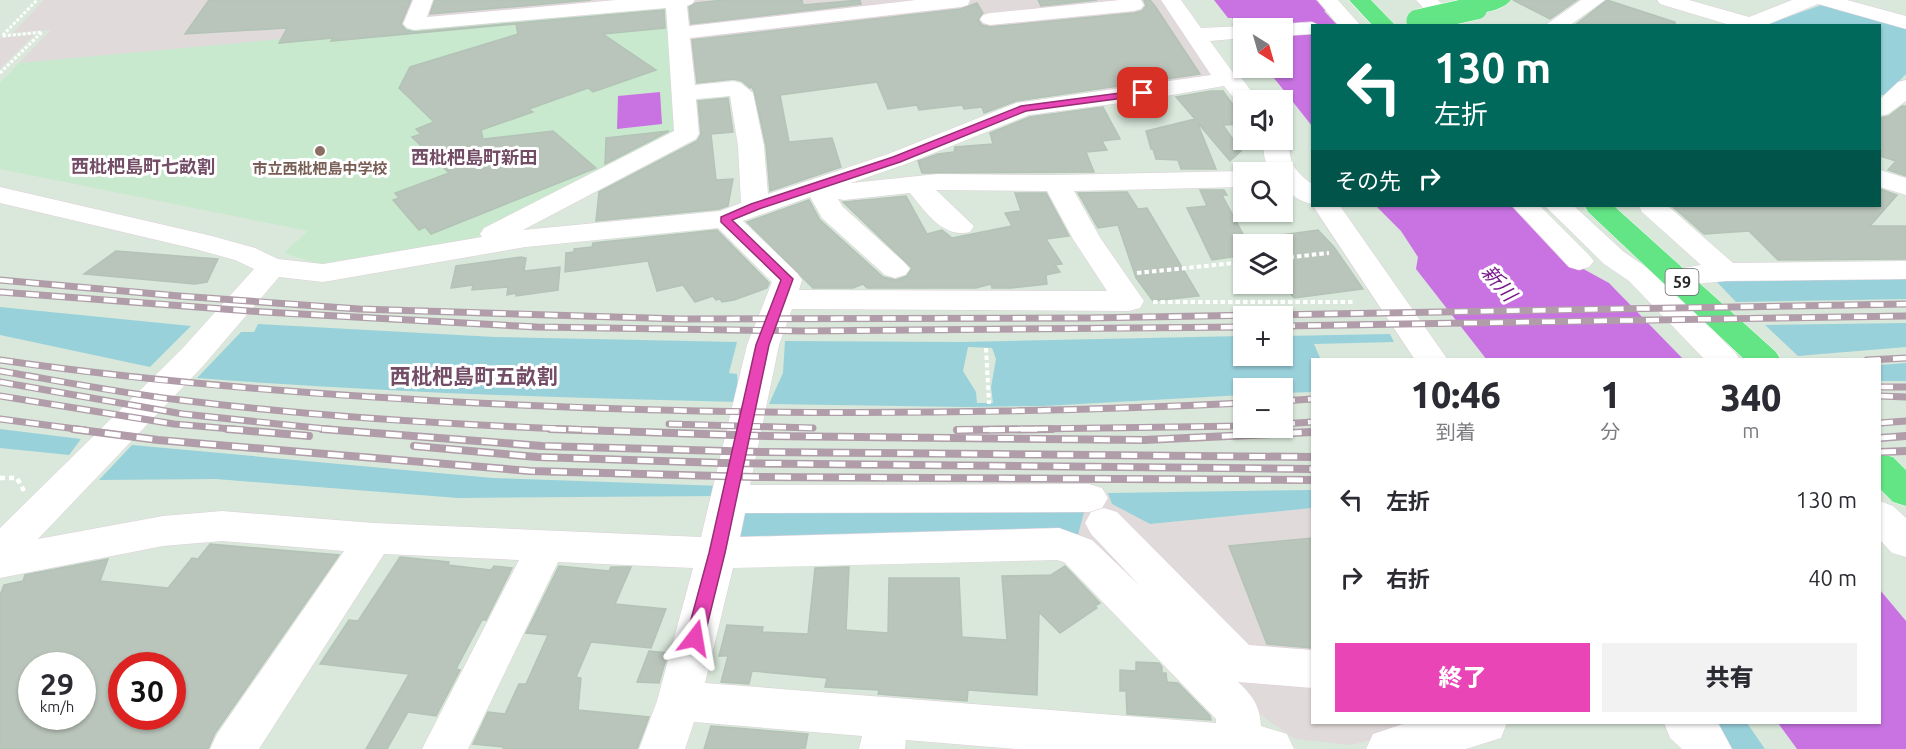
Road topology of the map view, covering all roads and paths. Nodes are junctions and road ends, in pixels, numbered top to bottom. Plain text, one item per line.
1 (37, 0) edge
2 (423, 0) edge
3 (685, 0) edge
4 (1130, 0) edge
5 (1171, 0) edge
6 (1327, 0) edge
7 (1359, 0) edge
8 (1426, 0) edge
9 (1501, 0) edge
10 (1595, 0) edge
11 (1667, 0) edge
12 (1810, 0) edge
13 (1824, 0) edge
14 (676, 1) edge
15 (961, 1) edge
16 (990, 19) dead end
17 (1906, 23) edge
18 (1352, 24) edge
19 (1378, 24) edge
20 (1389, 24) edge
21 (1451, 24) edge
22 (1557, 24) edge
23 (1746, 24) edge
24 (1311, 28) edge
25 (1293, 29) edge
26 (679, 33) junction
27 (1233, 33) edge
28 (1205, 35) junction
29 (0, 73) edge
30 (1236, 88) edge
31 (684, 93) junction
32 (1183, 95) dead end
33 (1285, 150) edge
34 (1881, 178) edge
35 (1233, 179) edge
36 (1056, 183) junction
37 (1293, 183) edge
38 (916, 184) junction
39 (1311, 185) edge
40 (1906, 187) edge
41 (822, 194) junction
42 (0, 195) edge
43 (1311, 195) edge
44 (785, 198) junction
45 (755, 207) junction
46 (1328, 207) edge
47 (1526, 207) edge
48 (1560, 207) edge
49 (1599, 207) edge
50 (1654, 207) edge
51 (725, 219) junction
52 (960, 226) dead end
53 (466, 249) junction
54 (1357, 250) junction
55 (1293, 257) edge
56 (1579, 261) dead end
57 (1233, 263) edge
58 (273, 267) junction
59 (895, 269) dead end
60 (1906, 270) edge
61 (1726, 272) junction
62 (1112, 276) junction
63 (1675, 277) junction
64 (780, 299) junction
65 (1129, 301) junction
66 (1353, 302) dead end
67 (986, 348) dead end
68 (1431, 358) edge
69 (1722, 358) edge
70 (1763, 358) edge
71 (989, 404) dead end
72 (0, 478) edge
73 (1894, 489) edge
74 (29, 493) dead end
75 (728, 499) junction
76 (374, 538) junction
77 (1906, 542) edge
78 (546, 546) junction
79 (0, 553) edge
80 (717, 553) junction
81 (0, 562) edge
82 (1311, 669) edge
83 (679, 701) junction
84 (1481, 724) edge
85 (1687, 724) edge
86 (885, 734) edge
87 (1100, 742) edge
88 (1250, 748) edge
89 (233, 749) edge
90 (445, 749) edge
91 (662, 749) edge
92 (1389, 749) edge
93 (1709, 749) edge

1 - 29 path
2 - 14 street
3 - 14 street
4 - 16 street
5 - 28 street
6 - 18 street
7 - 19 main road
8 - 21 street
9 - 20 main road, bridge
10 - 22 street
11 - 23 street
12 - 23 street
13 - 17 street
14 - 26 street
15 - 26 street
24 - 25 street
26 - 31 street
27 - 28 street
28 - 30 street
30 - 32 street
30 - 44 street
31 - 45 street
31 - 53 street
33 - 39 street
34 - 40 street
35 - 36 street
36 - 38 street
36 - 62 street
37 - 43 street
38 - 41 street
38 - 52 street
41 - 44 street
41 - 59 street
42 - 58 street
44 - 45 street
45 - 51 street
46 - 54 street
47 - 56 street
48 - 69 street
49 - 63 main road, 59
50 - 61 street
51 - 53 street
51 - 64 street
53 - 58 street
54 - 55 path
54 - 68 street
57 - 62 path
58 - 79 street
60 - 61 street
61 - 63 street
62 - 65 street
63 - 70 main road, 59
64 - 65 street
64 - 75 street
65 - 66 path
67 - 71 path
72 - 74 path
73 - 77 street
75 - 80 street
75 - 82 street
76 - 78 street
76 - 81 street
76 - 89 street
78 - 80 street
78 - 90 street
80 - 83 street
80 - 88 street
83 - 86 street
83 - 91 street
84 - 92 street
85 - 93 street
86 - 87 street
87 - 88 street

